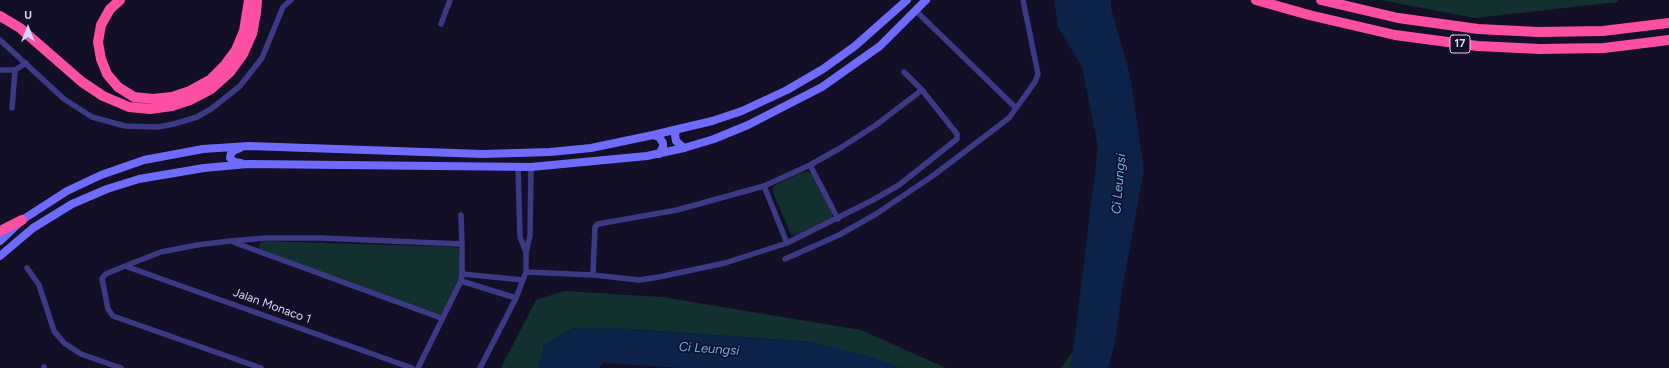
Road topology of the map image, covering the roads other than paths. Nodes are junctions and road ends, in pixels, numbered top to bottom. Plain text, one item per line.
1 (120, 0) edge
2 (249, 0) edge
3 (257, 0) edge
4 (291, 0) edge
5 (450, 0) edge
6 (907, 0) edge
7 (926, 0) edge
8 (1023, 0) edge
9 (1256, 0) edge
10 (1321, 0) edge
11 (916, 11) junction
12 (0, 16) edge
13 (1669, 23) edge
14 (441, 24) dead end
15 (0, 40) edge
16 (1669, 40) edge
17 (26, 62) junction
18 (0, 70) edge
19 (15, 70) junction
20 (904, 72) dead end
21 (922, 90) junction
22 (12, 108) dead end
23 (1016, 108) junction
24 (676, 130) junction
25 (653, 135) junction
26 (249, 146) junction
27 (684, 148) junction
28 (659, 154) junction
29 (248, 164) junction
30 (810, 165) junction
31 (518, 168) junction
32 (531, 168) junction
33 (764, 186) junction
34 (531, 210) junction
35 (519, 211) junction
36 (461, 215) dead end
37 (838, 219) junction
38 (22, 220) junction
39 (0, 232) edge
40 (230, 240) junction
41 (0, 241) edge
42 (787, 243) junction
43 (462, 244) junction
44 (526, 252) junction
45 (0, 256) edge
46 (785, 259) dead end
47 (125, 266) junction
48 (27, 268) dead end
49 (526, 272) junction
50 (593, 275) junction
51 (461, 278) junction
52 (523, 280) junction
53 (516, 298) junction
54 (441, 318) junction
55 (121, 368) edge
56 (261, 368) edge
57 (412, 368) edge
58 (418, 368) edge
59 (480, 368) edge

1 - 2 highway
3 - 12 highway
4 - 17 street
5 - 14 street
6 - 24 street
7 - 11 street
8 - 23 street
9 - 16 highway, 17
10 - 13 highway, 17
11 - 23 street
11 - 27 street
15 - 17 street
17 - 19 street
18 - 19 street
19 - 22 street
20 - 21 street
21 - 30 street
21 - 37 street
23 - 46 street
24 - 25 street
24 - 27 street
25 - 26 street
25 - 28 street
26 - 29 street
26 - 38 street
27 - 28 street
28 - 32 street
29 - 31 street
29 - 45 street
30 - 33 street
30 - 37 street
31 - 32 street
31 - 35 street
32 - 34 street
33 - 42 street
33 - 50 street
34 - 35 street
34 - 44 street
35 - 44 street
36 - 43 street
37 - 42 street
38 - 39 highway
38 - 41 street
40 - 43 street
40 - 47 street
40 - 54 street
42 - 50 street
43 - 51 street
44 - 49 street
47 - 56 street
47 - 57 street, Jalan Monaco 1
48 - 55 street
49 - 50 street
49 - 52 street
51 - 52 street
51 - 53 street
51 - 54 street
52 - 53 street
53 - 59 street
54 - 58 street

